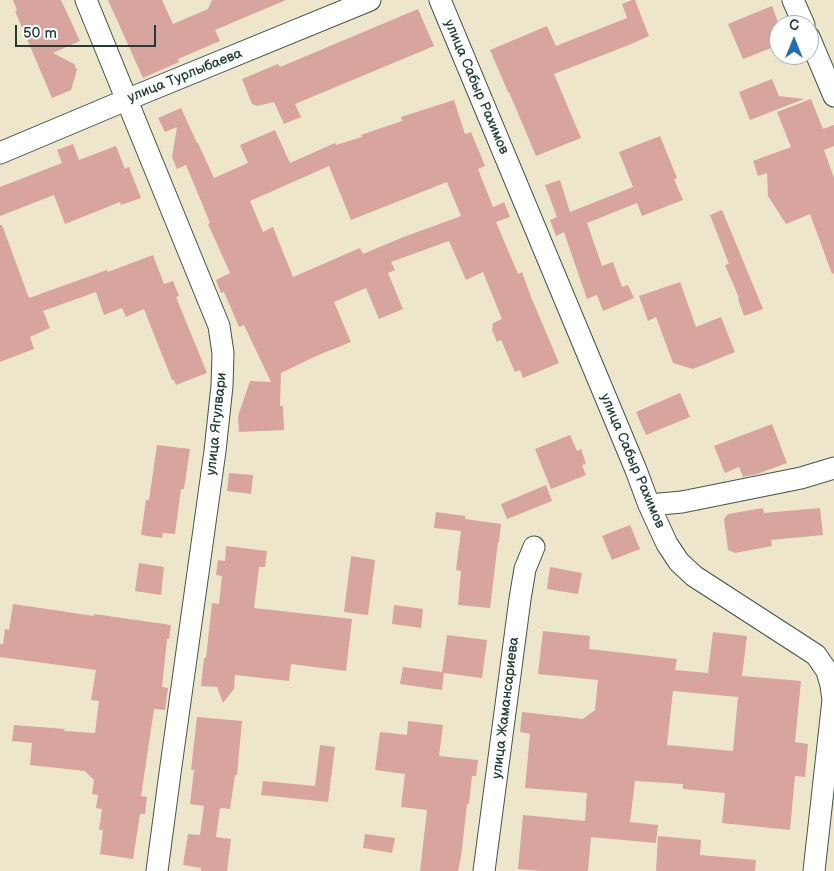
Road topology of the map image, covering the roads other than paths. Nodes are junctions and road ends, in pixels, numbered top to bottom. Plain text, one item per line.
1 (86, 0) edge
2 (370, 0) edge
3 (440, 0) edge
4 (793, 0) edge
5 (800, 15) edge
6 (819, 61) edge
7 (834, 96) edge
8 (126, 100) junction
9 (0, 153) edge
10 (834, 468) edge
11 (649, 505) junction
12 (534, 547) dead end
13 (157, 871) edge
14 (484, 871) edge
15 (814, 871) edge

1 - 8 street, улица Ягулвари
2 - 8 street, улица Турлыбаева
3 - 11 street, улица Сабыр Рахимов
4 - 5 street
6 - 7 street
8 - 9 street, улица Турлыбаева
8 - 13 street, улица Ягулвари
10 - 11 street
11 - 15 street, улица Сабыр Рахимов
12 - 14 street, улица Жамансариева

